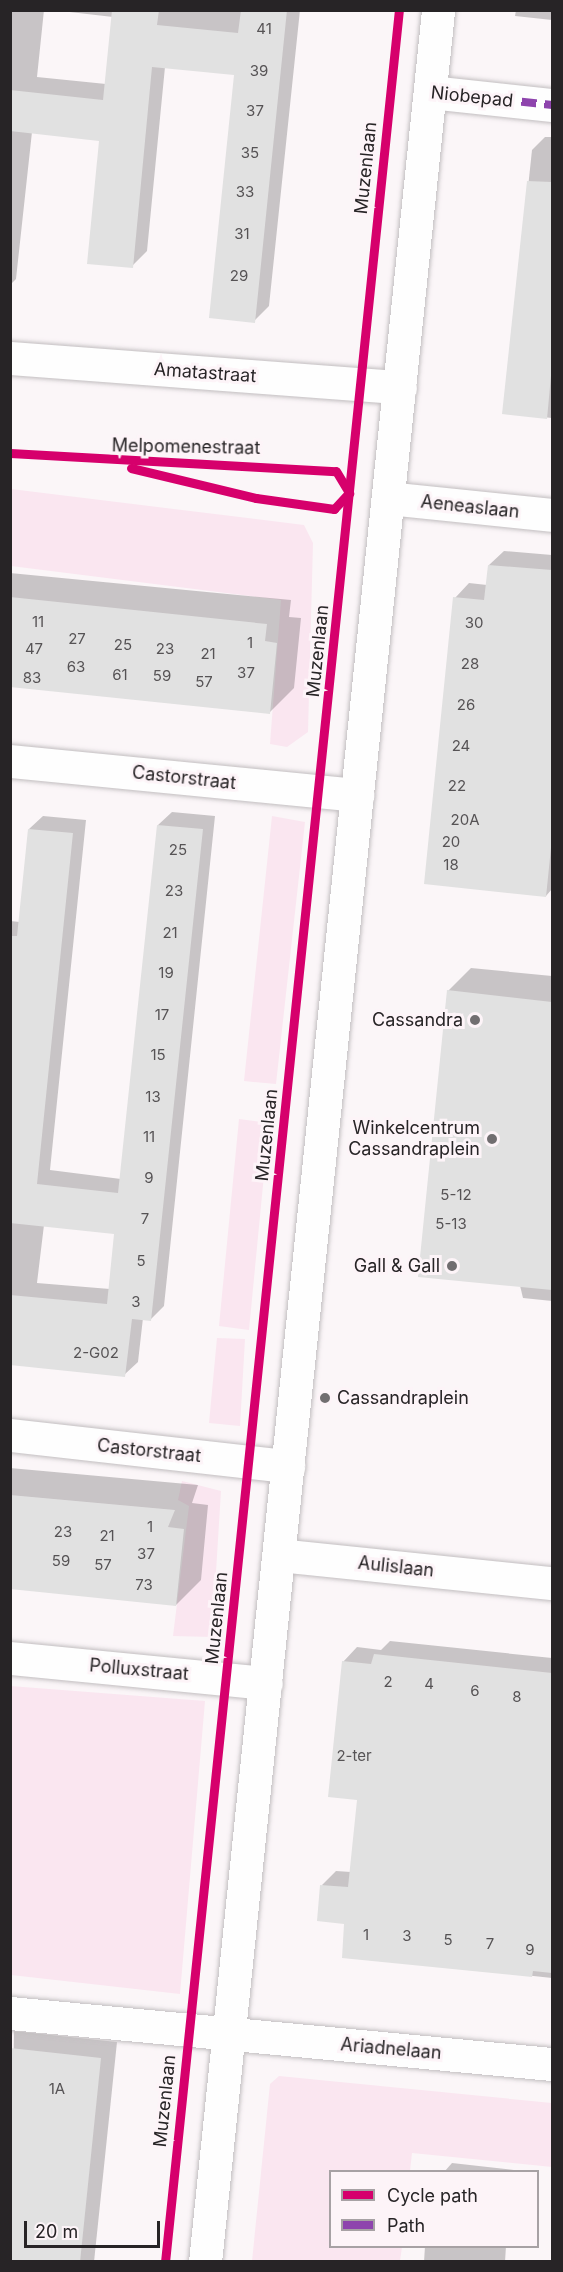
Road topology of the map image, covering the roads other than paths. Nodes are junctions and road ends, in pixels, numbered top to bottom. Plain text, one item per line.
1 (438, 10) edge
2 (430, 92) junction
3 (552, 105) edge
4 (10, 358) edge
5 (400, 387) junction
6 (388, 498) junction
7 (552, 515) edge
8 (10, 761) edge
9 (357, 795) junction
10 (10, 1435) edge
11 (288, 1466) junction
12 (279, 1555) junction
13 (552, 1583) edge
14 (10, 1658) edge
15 (266, 1683) junction
16 (10, 2013) edge
17 (229, 2035) junction
18 (552, 2064) edge
19 (206, 2262) edge

1 - 2 street
2 - 3 street, Niobepad
2 - 5 street
4 - 5 street, Amatastraat
5 - 6 street
6 - 7 street, Aeneaslaan
6 - 9 street
8 - 9 street, Castorstraat
9 - 11 street
10 - 11 street, Castorstraat
11 - 12 street
12 - 13 street, Aulislaan
12 - 15 street
14 - 15 street, Polluxstraat
15 - 17 street
16 - 17 street
17 - 18 street, Ariadnelaan
17 - 19 street

